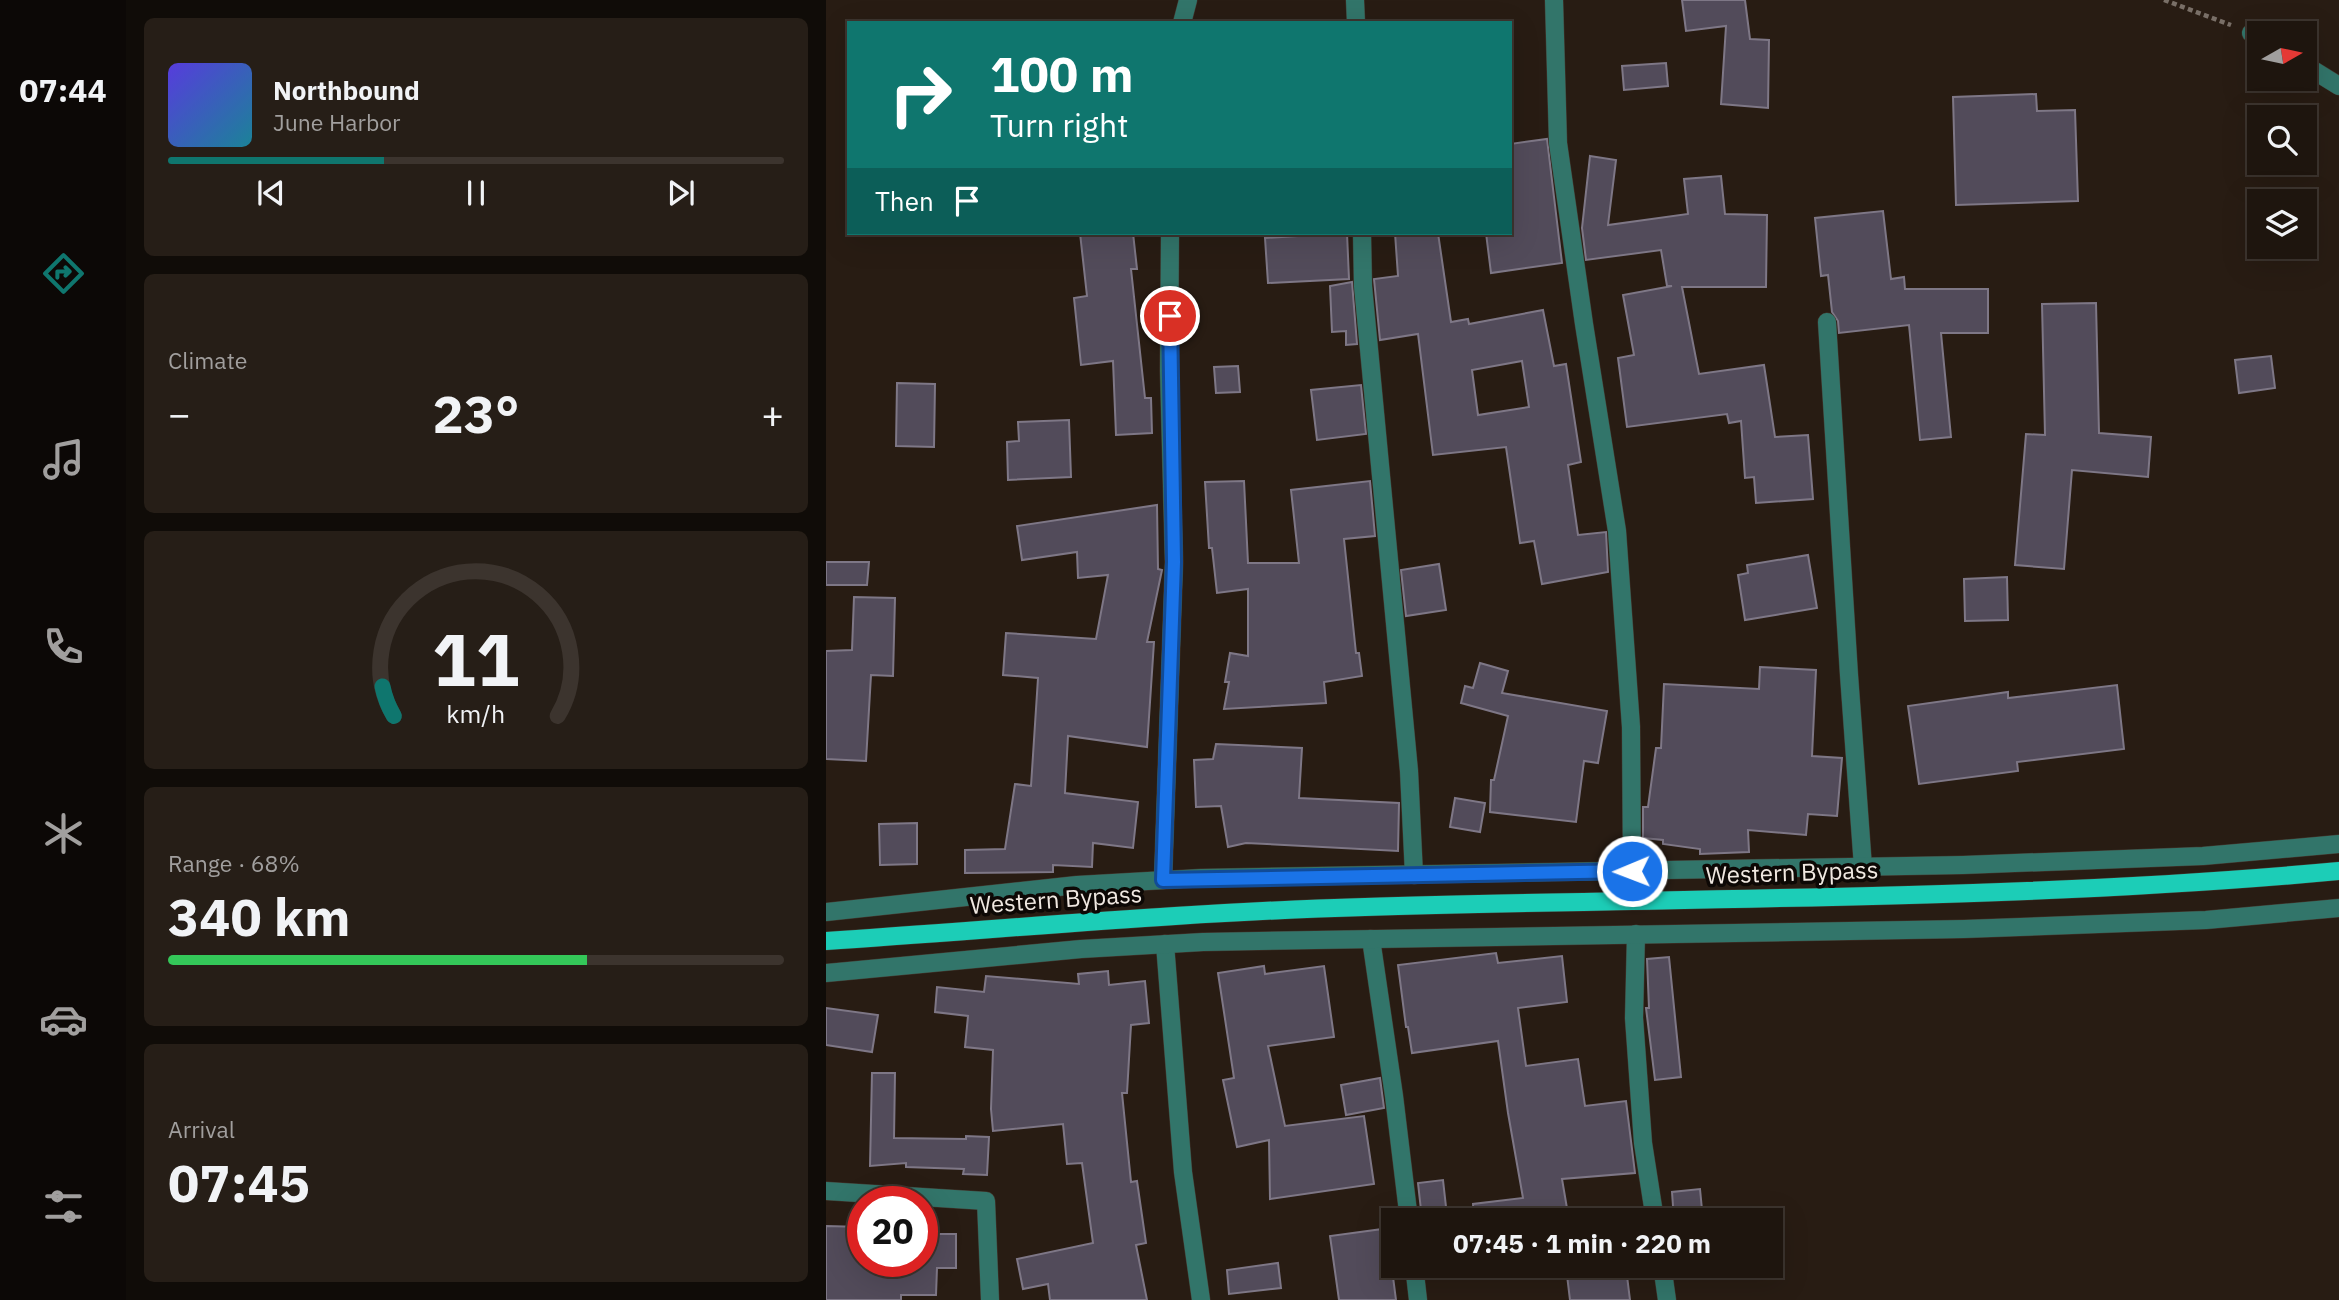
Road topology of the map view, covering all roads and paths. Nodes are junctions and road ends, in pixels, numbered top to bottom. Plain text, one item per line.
1 (1188, 0) edge
2 (1355, 0) edge
3 (1555, 0) edge
4 (2164, 0) edge
5 (1183, 21) edge
6 (1356, 21) edge
7 (2247, 32) edge
8 (2317, 72) edge
9 (2339, 86) edge
10 (1170, 235) edge
11 (1362, 235) edge
12 (1827, 322) dead end
13 (2339, 844) edge
14 (1863, 867) junction
15 (1632, 871) junction
16 (2339, 871) edge
17 (1414, 875) junction
18 (1163, 880) junction
19 (2339, 908) edge
20 (826, 912) edge
21 (1636, 934) junction
22 (1371, 939) junction
23 (826, 941) edge
24 (1165, 944) junction
25 (826, 972) edge
26 (826, 1191) edge
27 (1408, 1208) edge
28 (1653, 1208) edge
29 (1415, 1278) edge
30 (1664, 1278) edge
31 (990, 1300) edge
32 (1201, 1300) edge
33 (1418, 1300) edge
34 (1667, 1300) edge

1 - 5 street
2 - 6 street
3 - 15 street
4 - 7 path
8 - 9 street
10 - 18 street
11 - 17 street
12 - 14 street
13 - 14 street
14 - 15 street
15 - 17 street
16 - 23 main road, Western Bypass
17 - 18 street
18 - 20 street
19 - 21 street
21 - 22 street
21 - 28 street
22 - 24 street
22 - 27 street
24 - 25 street
24 - 32 street
26 - 31 street
29 - 33 street
30 - 34 street

